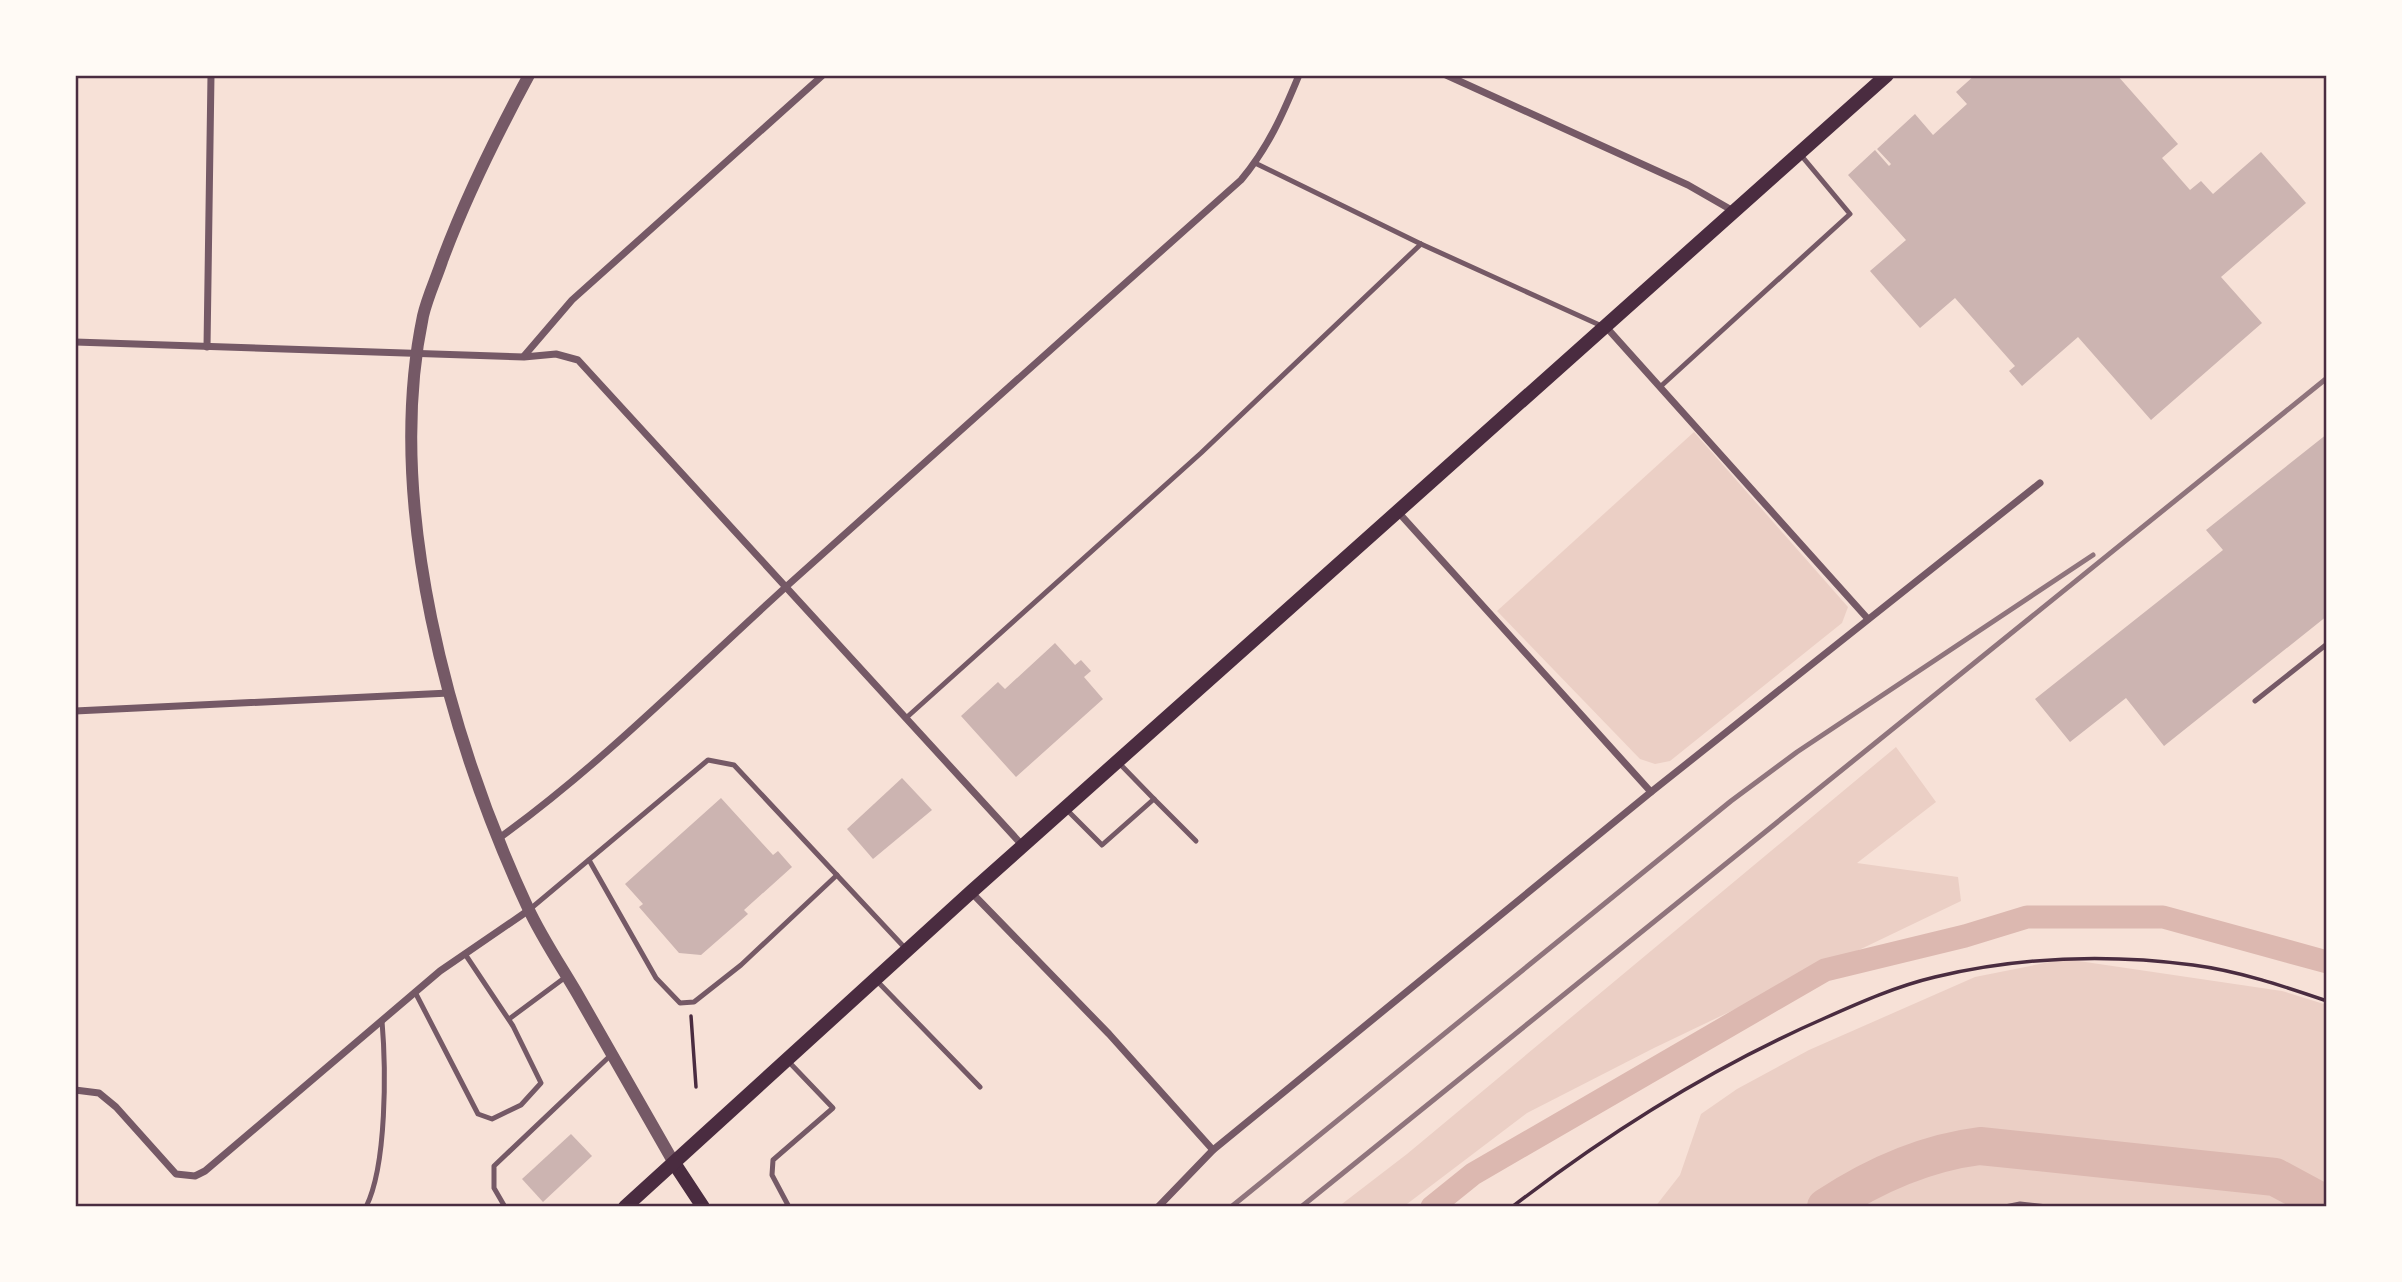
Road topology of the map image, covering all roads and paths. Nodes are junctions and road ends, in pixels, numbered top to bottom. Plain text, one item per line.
1 (211, 75) edge
2 (529, 75) edge
3 (823, 75) edge
4 (1299, 75) edge
5 (1446, 75) edge
6 (1882, 76) edge
7 (1800, 154) junction
8 (1255, 163) junction
9 (1736, 212) junction
10 (1421, 244) junction
11 (1607, 328) junction
12 (75, 342) edge
13 (207, 347) junction
14 (417, 354) junction
15 (524, 357) junction
16 (1661, 387) junction
17 (2040, 483) dead end
18 (1399, 513) junction
19 (785, 588) junction
20 (1868, 618) junction
21 (2327, 644) edge
22 (449, 693) junction
23 (2255, 701) dead end
24 (75, 711) edge
25 (906, 718) junction
26 (1118, 762) junction
27 (1651, 792) junction
28 (1154, 799) junction
29 (1066, 809) junction
30 (498, 839) junction
31 (1196, 841) dead end
32 (1023, 847) junction
33 (589, 860) junction
34 (837, 875) junction
35 (971, 892) junction
36 (529, 910) junction
37 (908, 950) junction
38 (465, 954) junction
39 (567, 976) junction
40 (876, 979) junction
41 (415, 992) junction
42 (2327, 1000) edge
43 (690, 1002) junction
44 (509, 1019) junction
45 (382, 1021) junction
46 (612, 1054) junction
47 (787, 1060) junction
48 (696, 1087) dead end
49 (980, 1087) dead end
50 (75, 1090) edge
51 (1213, 1150) junction
52 (674, 1163) junction
53 (366, 1207) edge
54 (505, 1207) edge
55 (625, 1207) edge
56 (703, 1207) edge
57 (789, 1207) edge
58 (1158, 1207) edge
59 (1512, 1207) edge
60 (2005, 1207) edge
61 (2047, 1207) edge

1 - 13 street
2 - 14 street
3 - 15 street
4 - 8 street
5 - 9 street
6 - 7 main road
7 - 9 main road
7 - 16 lane
8 - 10 lane
8 - 19 street
9 - 11 main road
10 - 11 lane
10 - 25 lane
11 - 16 street
11 - 18 main road
12 - 13 street
13 - 14 street
14 - 15 street
14 - 22 street
15 - 19 street
16 - 20 street
17 - 20 street
18 - 26 main road
18 - 27 street
19 - 25 street
19 - 30 street
20 - 27 street
21 - 23 lane
22 - 24 street
22 - 30 street
25 - 32 street
26 - 28 lane
26 - 29 main road
27 - 51 street
28 - 29 lane
28 - 31 lane
29 - 32 main road
30 - 36 street
32 - 35 main road
33 - 34 lane
33 - 36 lane
33 - 43 lane
34 - 37 lane
34 - 43 lane
35 - 37 main road
35 - 51 street
36 - 38 street
36 - 39 street
37 - 40 main road
38 - 41 street
38 - 44 lane
39 - 44 lane
39 - 46 street
40 - 47 main road
40 - 49 lane
41 - 44 lane
41 - 45 street
42 - 59 path
43 - 48 path
45 - 50 street
45 - 53 lane
46 - 52 street
46 - 54 lane
47 - 52 main road
47 - 57 lane
51 - 58 street
52 - 55 main road
52 - 56 main road
60 - 61 lane

